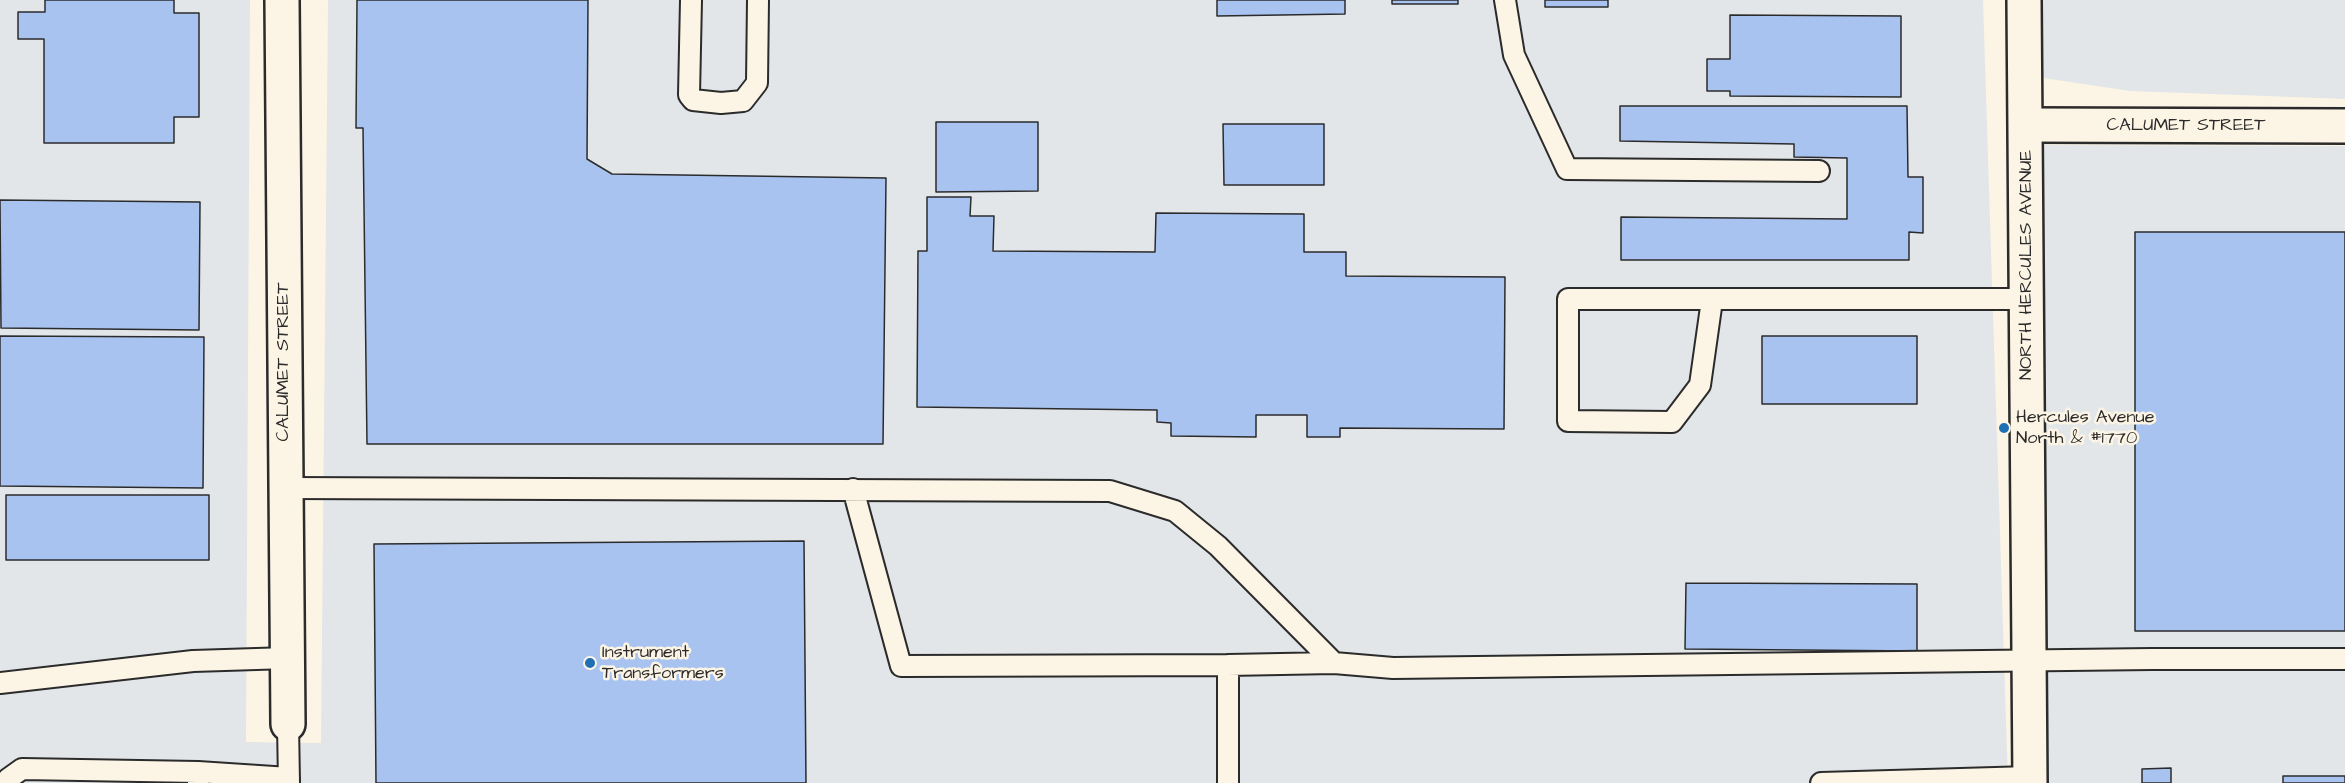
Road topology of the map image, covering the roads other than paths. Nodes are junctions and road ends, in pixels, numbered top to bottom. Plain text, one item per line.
1 (282, 0) edge
2 (691, 0) edge
3 (758, 0) edge
4 (1505, 0) edge
5 (2024, 0) edge
6 (2026, 125) junction
7 (2345, 126) edge
8 (1819, 171) dead end
9 (2027, 299) junction
10 (1712, 300) junction
11 (285, 488) junction
12 (853, 489) junction
13 (288, 658) junction
14 (2345, 659) edge
15 (2030, 660) junction
16 (1334, 663) junction
17 (1228, 665) junction
18 (0, 683) edge
19 (288, 724) joint
20 (198, 778) edge
21 (289, 780) edge
22 (2030, 780) edge
23 (1887, 782) edge
24 (8, 783) edge
25 (1228, 783) edge
26 (1821, 783) edge

1 - 11 street, CALUMET STREET
2 - 3 lane
4 - 8 lane
5 - 6 street, NORTH HERCULES AVENUE
6 - 7 street, CALUMET STREET
6 - 9 street, NORTH HERCULES AVENUE
9 - 10 lane
9 - 15 street, NORTH HERCULES AVENUE
10 - 10 lane
11 - 12 lane
11 - 13 street, CALUMET STREET
12 - 16 lane
12 - 17 lane
13 - 18 lane
13 - 19 street, CALUMET STREET
14 - 15 lane
15 - 16 lane
15 - 22 street, NORTH HERCULES AVENUE
16 - 17 lane
17 - 25 lane
19 - 21 lane
20 - 21 lane
20 - 24 lane
22 - 23 lane
23 - 26 lane

